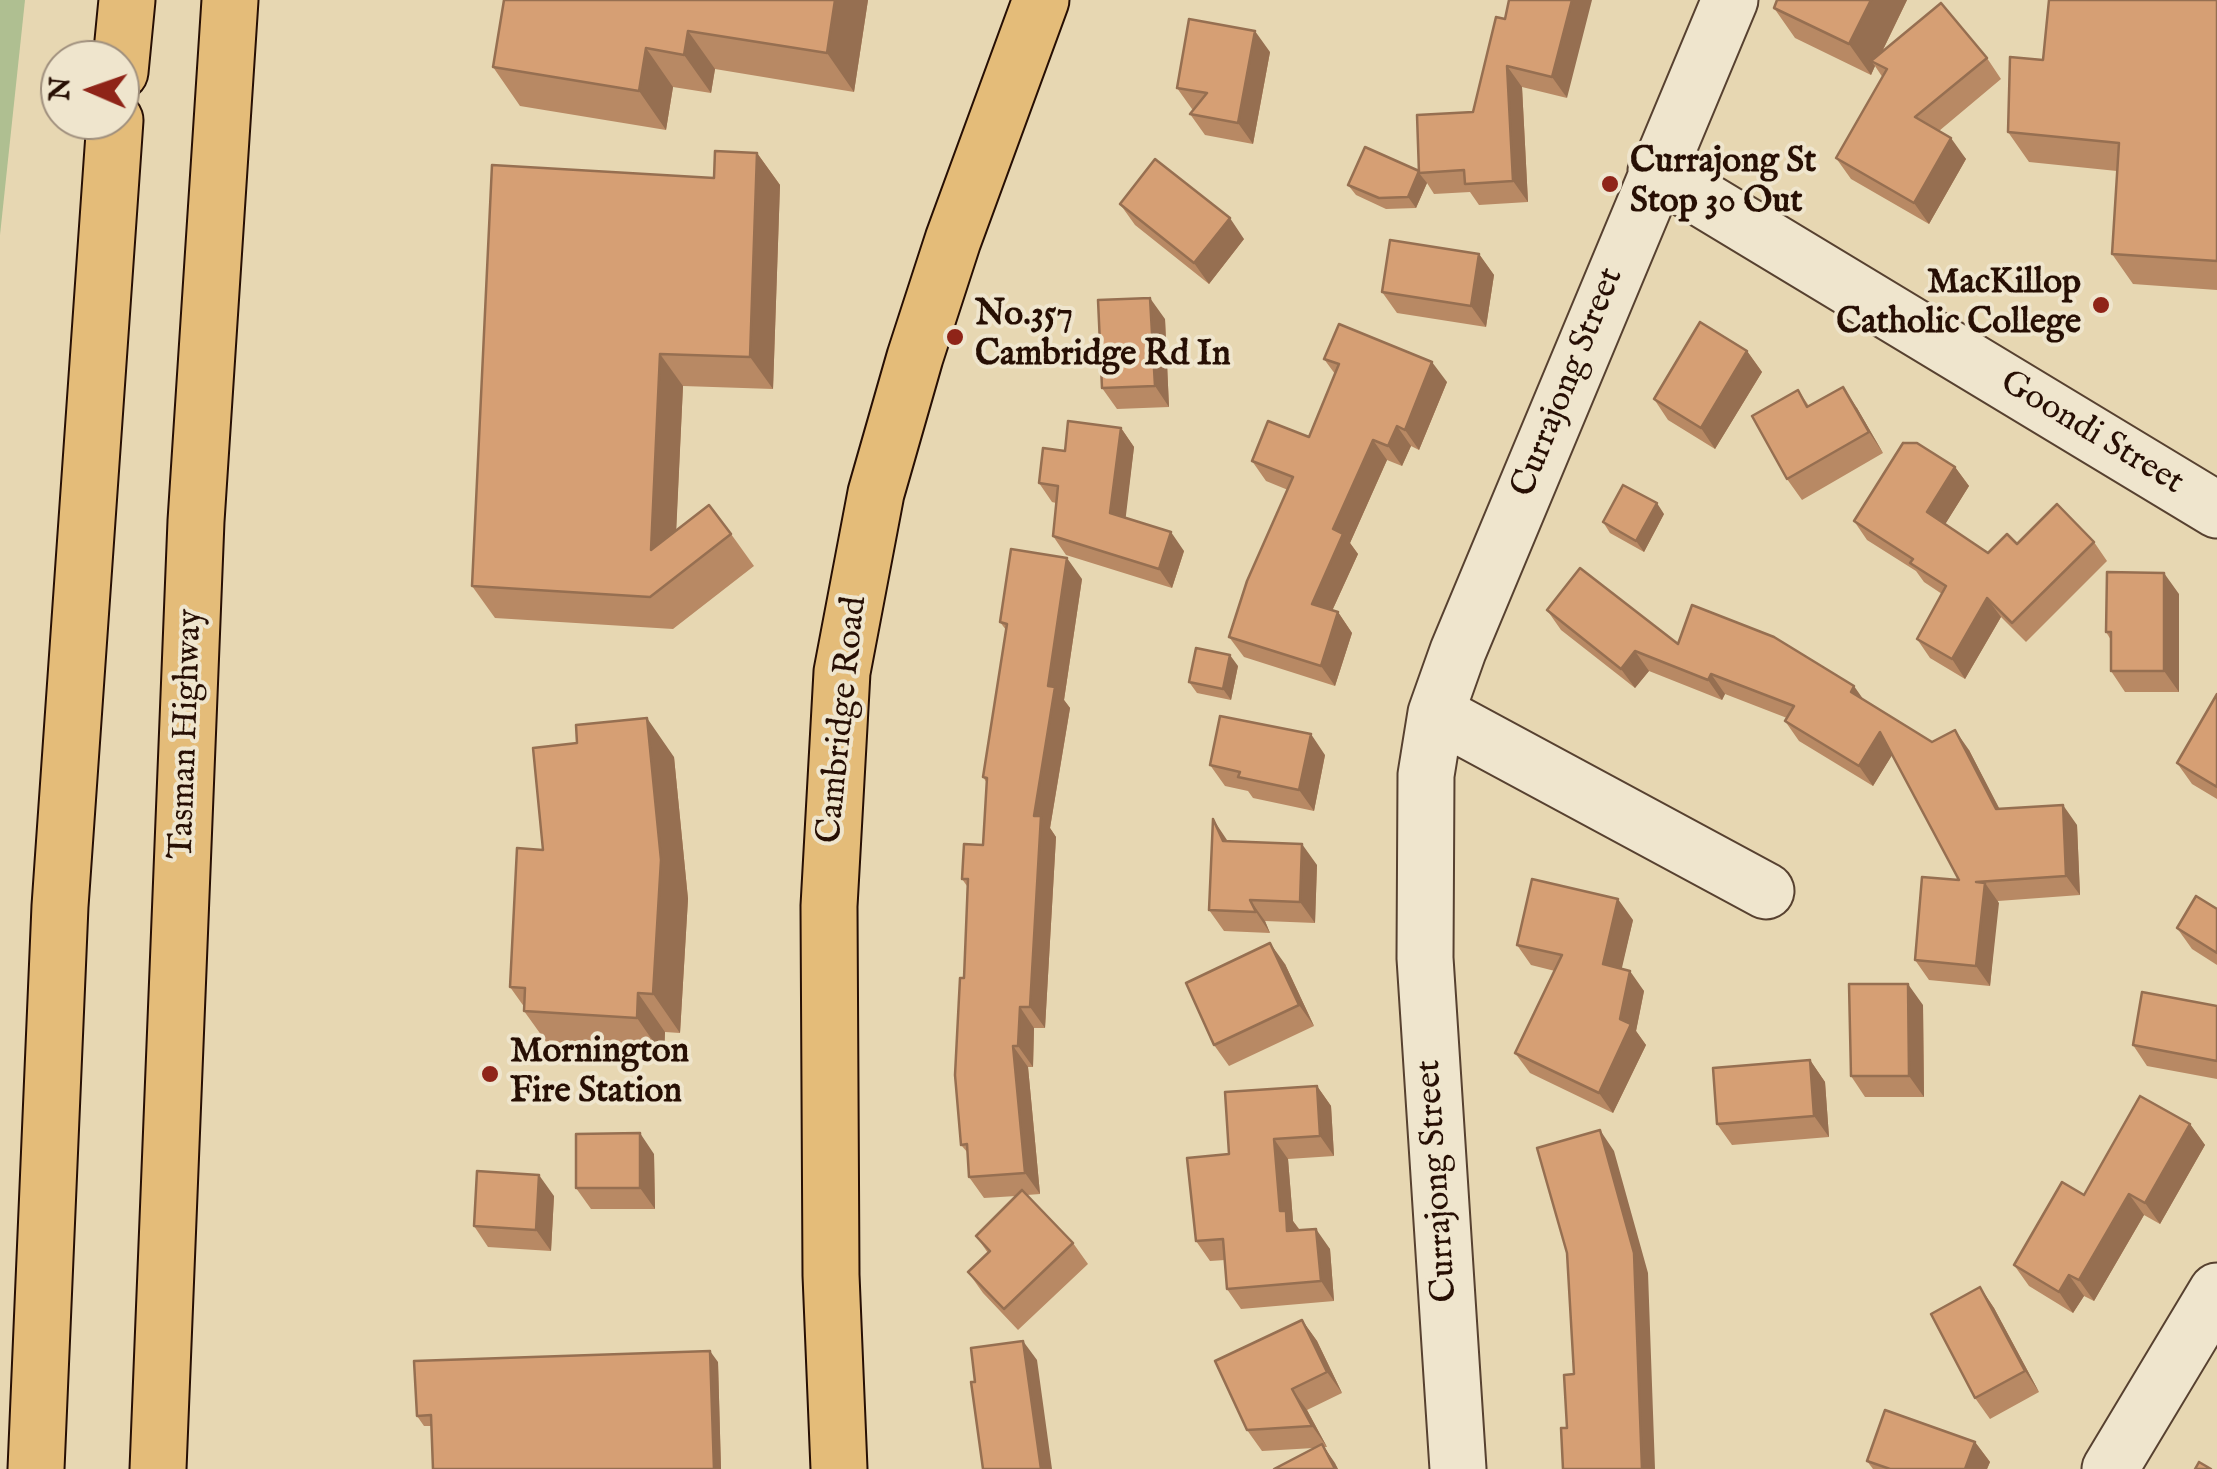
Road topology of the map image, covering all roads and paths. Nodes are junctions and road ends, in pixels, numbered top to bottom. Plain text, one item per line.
1 (127, 0) edge
2 (230, 0) edge
3 (1041, 0) edge
4 (1730, 0) edge
5 (123, 40) edge
6 (115, 140) edge
7 (1656, 171) junction
8 (2217, 510) edge
9 (1436, 714) junction
10 (1766, 891) dead end
11 (60, 906) junction
12 (174, 1083) junction
13 (2217, 1291) edge
14 (12, 1469) edge
15 (36, 1469) edge
16 (158, 1469) edge
17 (185, 1469) edge
18 (838, 1469) edge
19 (1458, 1469) edge
20 (2110, 1469) edge

1 - 5 main road
2 - 12 main road, Tasman Highway
3 - 18 main road, Cambridge Road
4 - 7 street, Currajong Street
6 - 11 main road
7 - 8 street, Goondi Street
7 - 9 street, Currajong Street
9 - 10 street
9 - 19 street, Currajong Street
11 - 14 main road
11 - 15 main road
12 - 16 main road, Tasman Highway
12 - 17 main road
13 - 20 street

